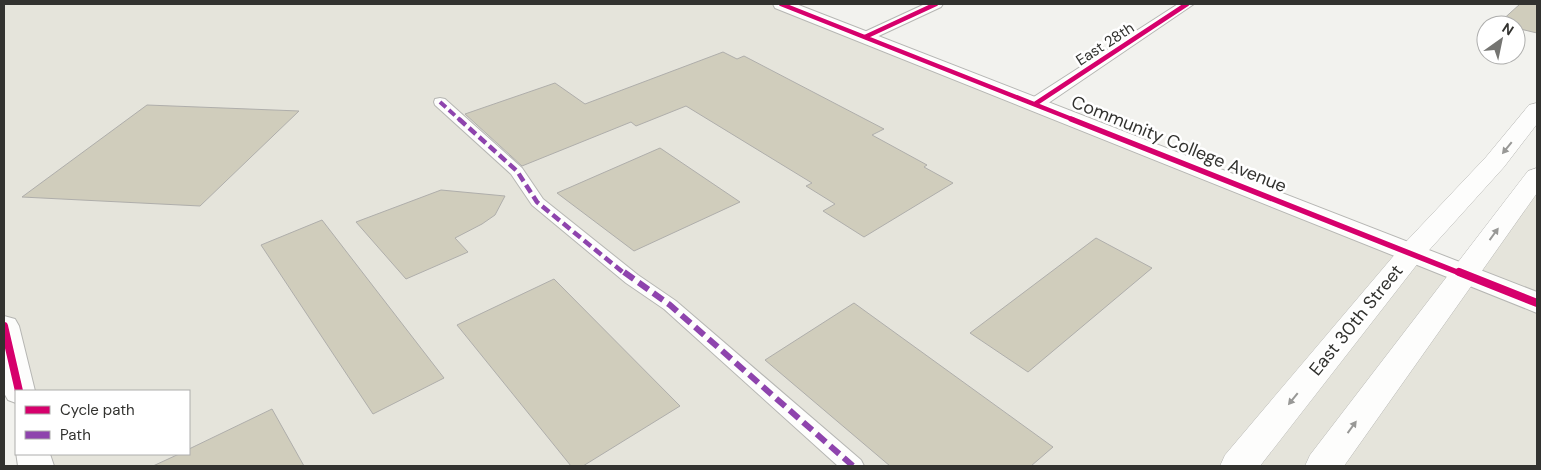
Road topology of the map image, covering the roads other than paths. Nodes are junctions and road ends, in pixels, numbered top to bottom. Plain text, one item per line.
1 (781, 4) edge
2 (936, 4) edge
3 (1186, 4) edge
4 (865, 37) junction
5 (440, 102) dead end
6 (1035, 104) junction
7 (1537, 110) edge
8 (1537, 176) edge
9 (1412, 252) junction
10 (1465, 274) junction
11 (1537, 303) edge
12 (4, 326) edge
13 (19, 390) edge
14 (853, 466) edge
15 (1238, 466) edge
16 (1323, 466) edge

1 - 4 street, Community College Avenue
2 - 4 street
3 - 6 street, East 28th
4 - 6 street, Community College Avenue
5 - 14 street
6 - 9 street, Community College Avenue
7 -> 9 main road, East 30th Street
10 -> 8 main road
9 - 10 street, Community College Avenue
9 -> 15 main road, East 30th Street
10 - 11 street, Community College Avenue
16 -> 10 main road
12 - 13 street

